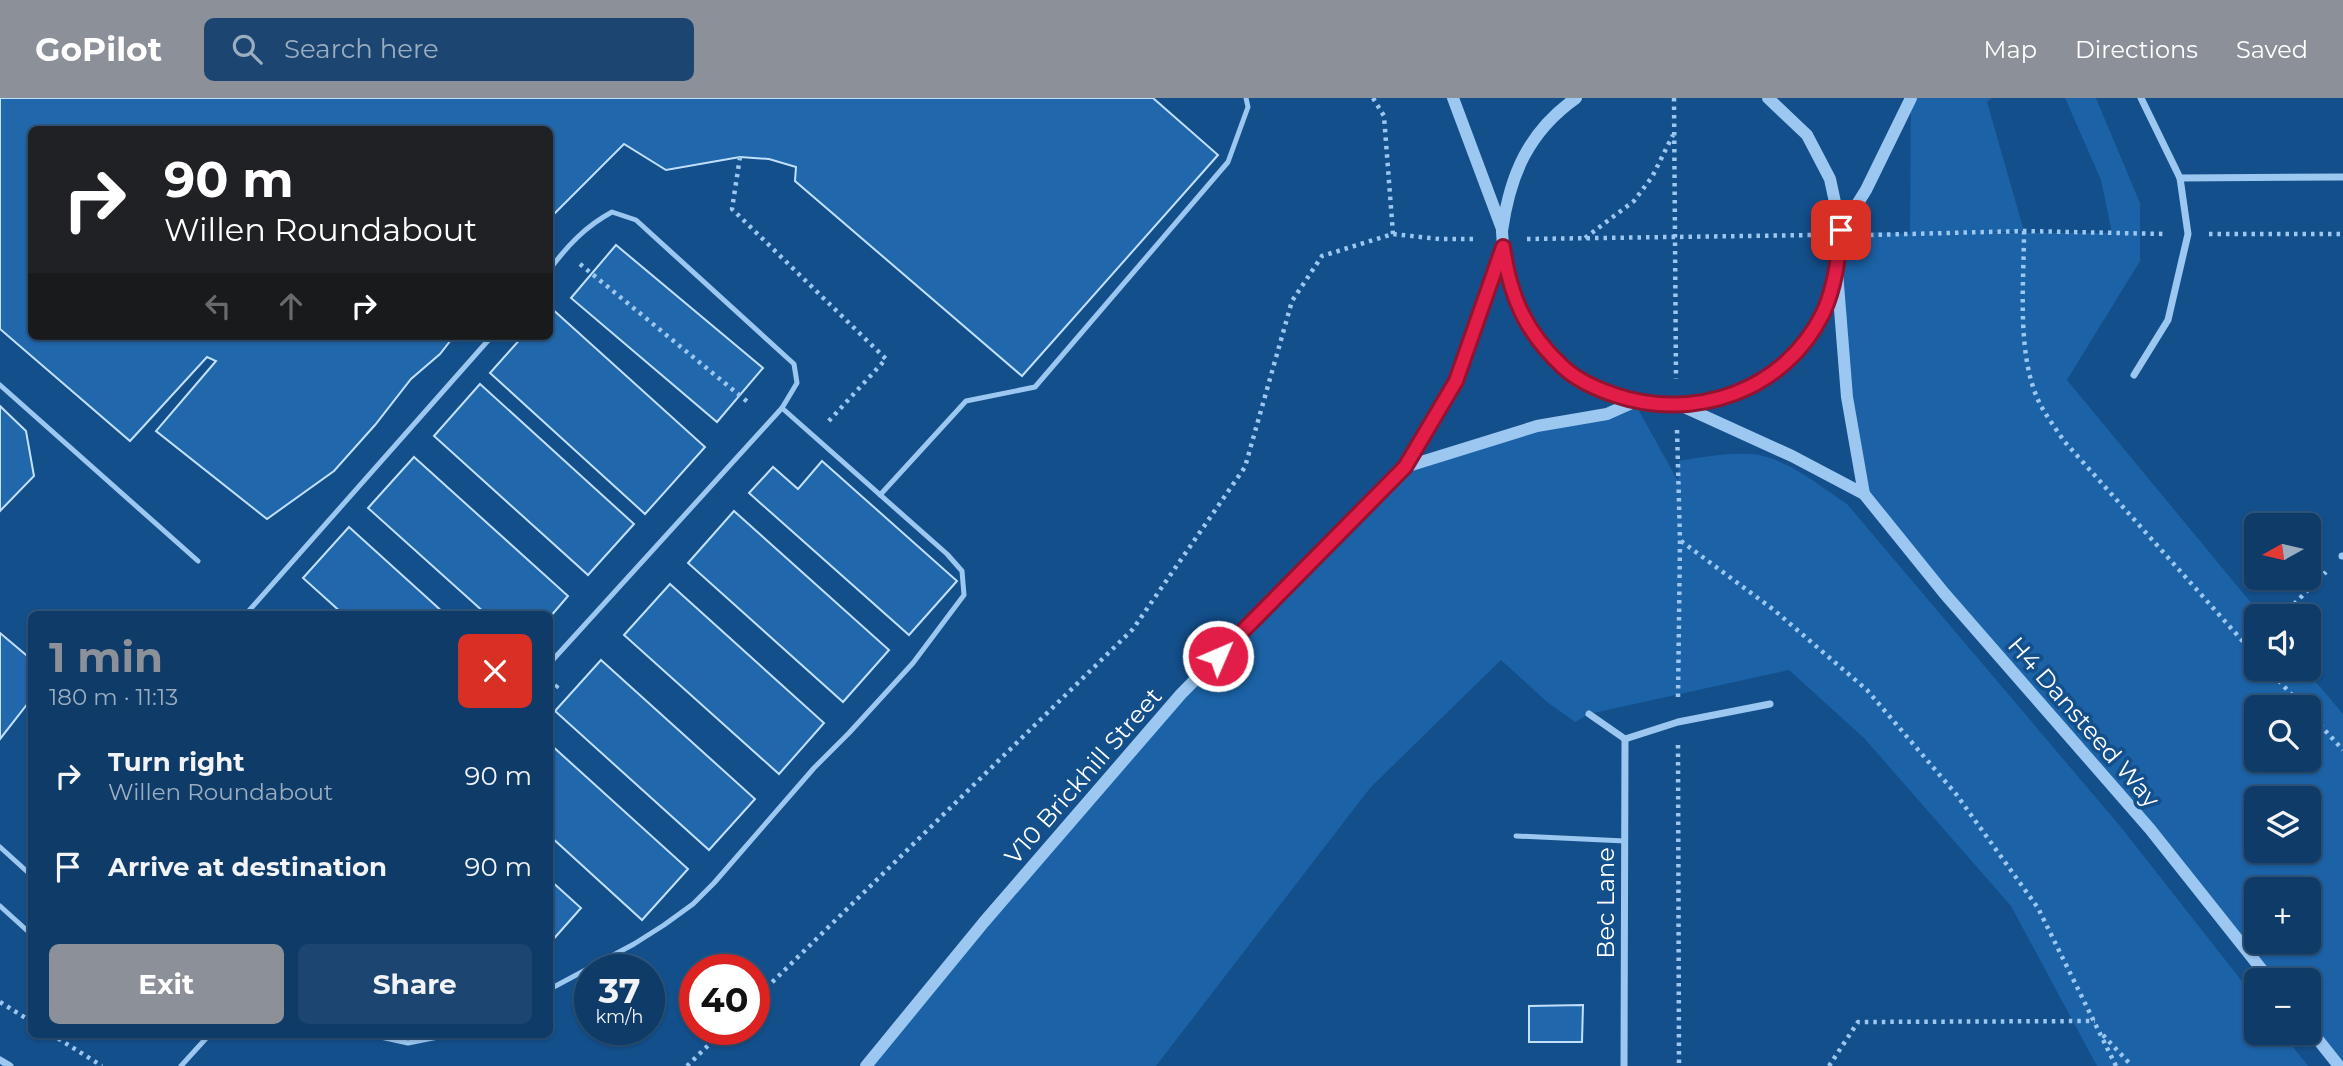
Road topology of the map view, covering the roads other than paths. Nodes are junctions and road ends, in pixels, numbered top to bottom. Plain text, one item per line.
1 (1247, 98) edge
2 (1453, 98) edge
3 (1576, 98) edge
4 (1768, 98) edge
5 (1911, 98) edge
6 (2141, 98) edge
7 (2343, 177) edge
8 (2180, 178) junction
9 (1841, 230) junction
10 (1502, 231) junction
11 (1503, 247) junction
12 (553, 264) edge
13 (1837, 272) junction
14 (489, 340) edge
15 (2134, 375) dead end
16 (0, 385) edge
17 (1634, 402) junction
18 (1682, 406) junction
19 (782, 408) junction
20 (1405, 467) junction
21 (1864, 494) junction
22 (880, 495) junction
23 (198, 561) dead end
24 (249, 611) edge
25 (553, 660) edge
26 (1770, 704) dead end
27 (1589, 713) dead end
28 (1625, 739) junction
29 (1516, 836) dead end
30 (1625, 841) junction
31 (0, 847) edge
32 (28, 872) edge
33 (0, 906) edge
34 (28, 931) edge
35 (2260, 968) edge
36 (553, 987) edge
37 (206, 1038) edge
38 (385, 1038) edge
39 (433, 1038) edge
40 (2321, 1043) edge
41 (0, 1060) edge
42 (10, 1066) edge
43 (181, 1066) edge
44 (866, 1066) edge
45 (1624, 1066) edge
46 (2339, 1066) edge

1 - 22 lane
2 - 10 street
3 - 10 street
4 - 9 street
5 - 9 street
6 - 8 street
7 - 8 street
8 - 15 street
9 - 13 street, bridge
10 - 11 street, bridge
11 - 17 street
11 - 20 street, V10 Brickhill Street
12 - 19 lane
13 - 18 street
13 - 21 street, H4 Dansteed Way
14 - 24 lane
16 - 23 lane
17 - 18 street, bridge
17 - 20 street, V10 Brickhill Street
18 - 21 street, H4 Dansteed Way
19 - 22 lane
19 - 25 lane
20 - 44 street, V10 Brickhill Street
21 - 35 street, H4 Dansteed Way
22 - 36 lane
26 - 28 street
27 - 28 street
28 - 30 street, Bec Lane
29 - 30 lane
30 - 45 street, Bec Lane
31 - 32 lane
33 - 34 lane
37 - 43 lane
38 - 39 lane
40 - 46 street
41 - 42 street

